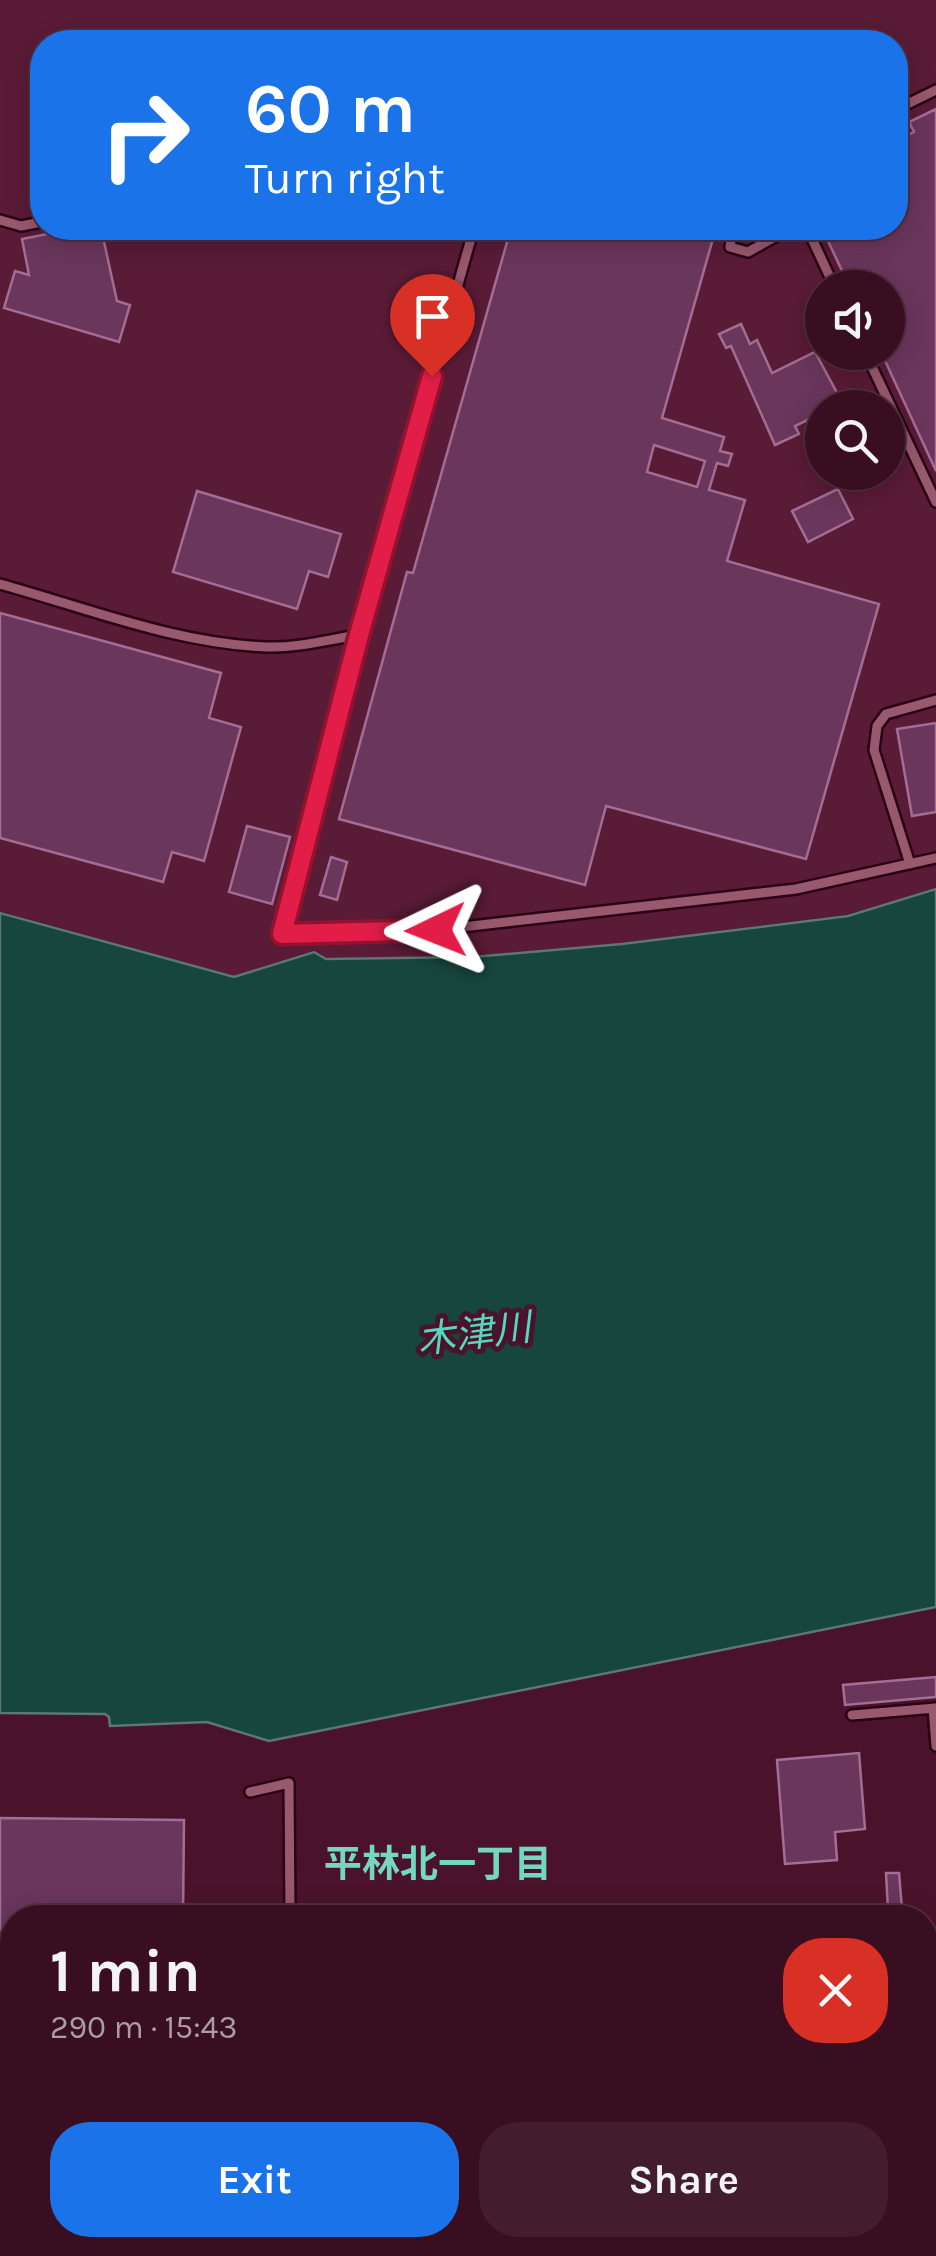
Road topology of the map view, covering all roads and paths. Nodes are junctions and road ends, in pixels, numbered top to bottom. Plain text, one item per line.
1 (936, 90) edge
2 (908, 104) edge
3 (0, 220) edge
4 (30, 224) edge
5 (471, 240) edge
6 (731, 240) edge
7 (770, 240) edge
8 (812, 240) edge
9 (826, 270) edge
10 (874, 370) edge
11 (936, 502) edge
12 (0, 584) edge
13 (359, 635) junction
14 (936, 700) edge
15 (936, 858) edge
16 (910, 864) junction
17 (935, 1708) edge
18 (852, 1715) dead end
19 (936, 1746) edge
20 (250, 1792) dead end
21 (290, 1905) edge

1 - 2 lane
3 - 4 lane
5 - 13 lane
6 - 7 lane
8 - 9 lane
10 - 11 lane
12 - 13 lane
13 - 16 lane
14 - 16 lane
15 - 16 lane
17 - 18 lane
17 - 19 lane
20 - 21 lane

